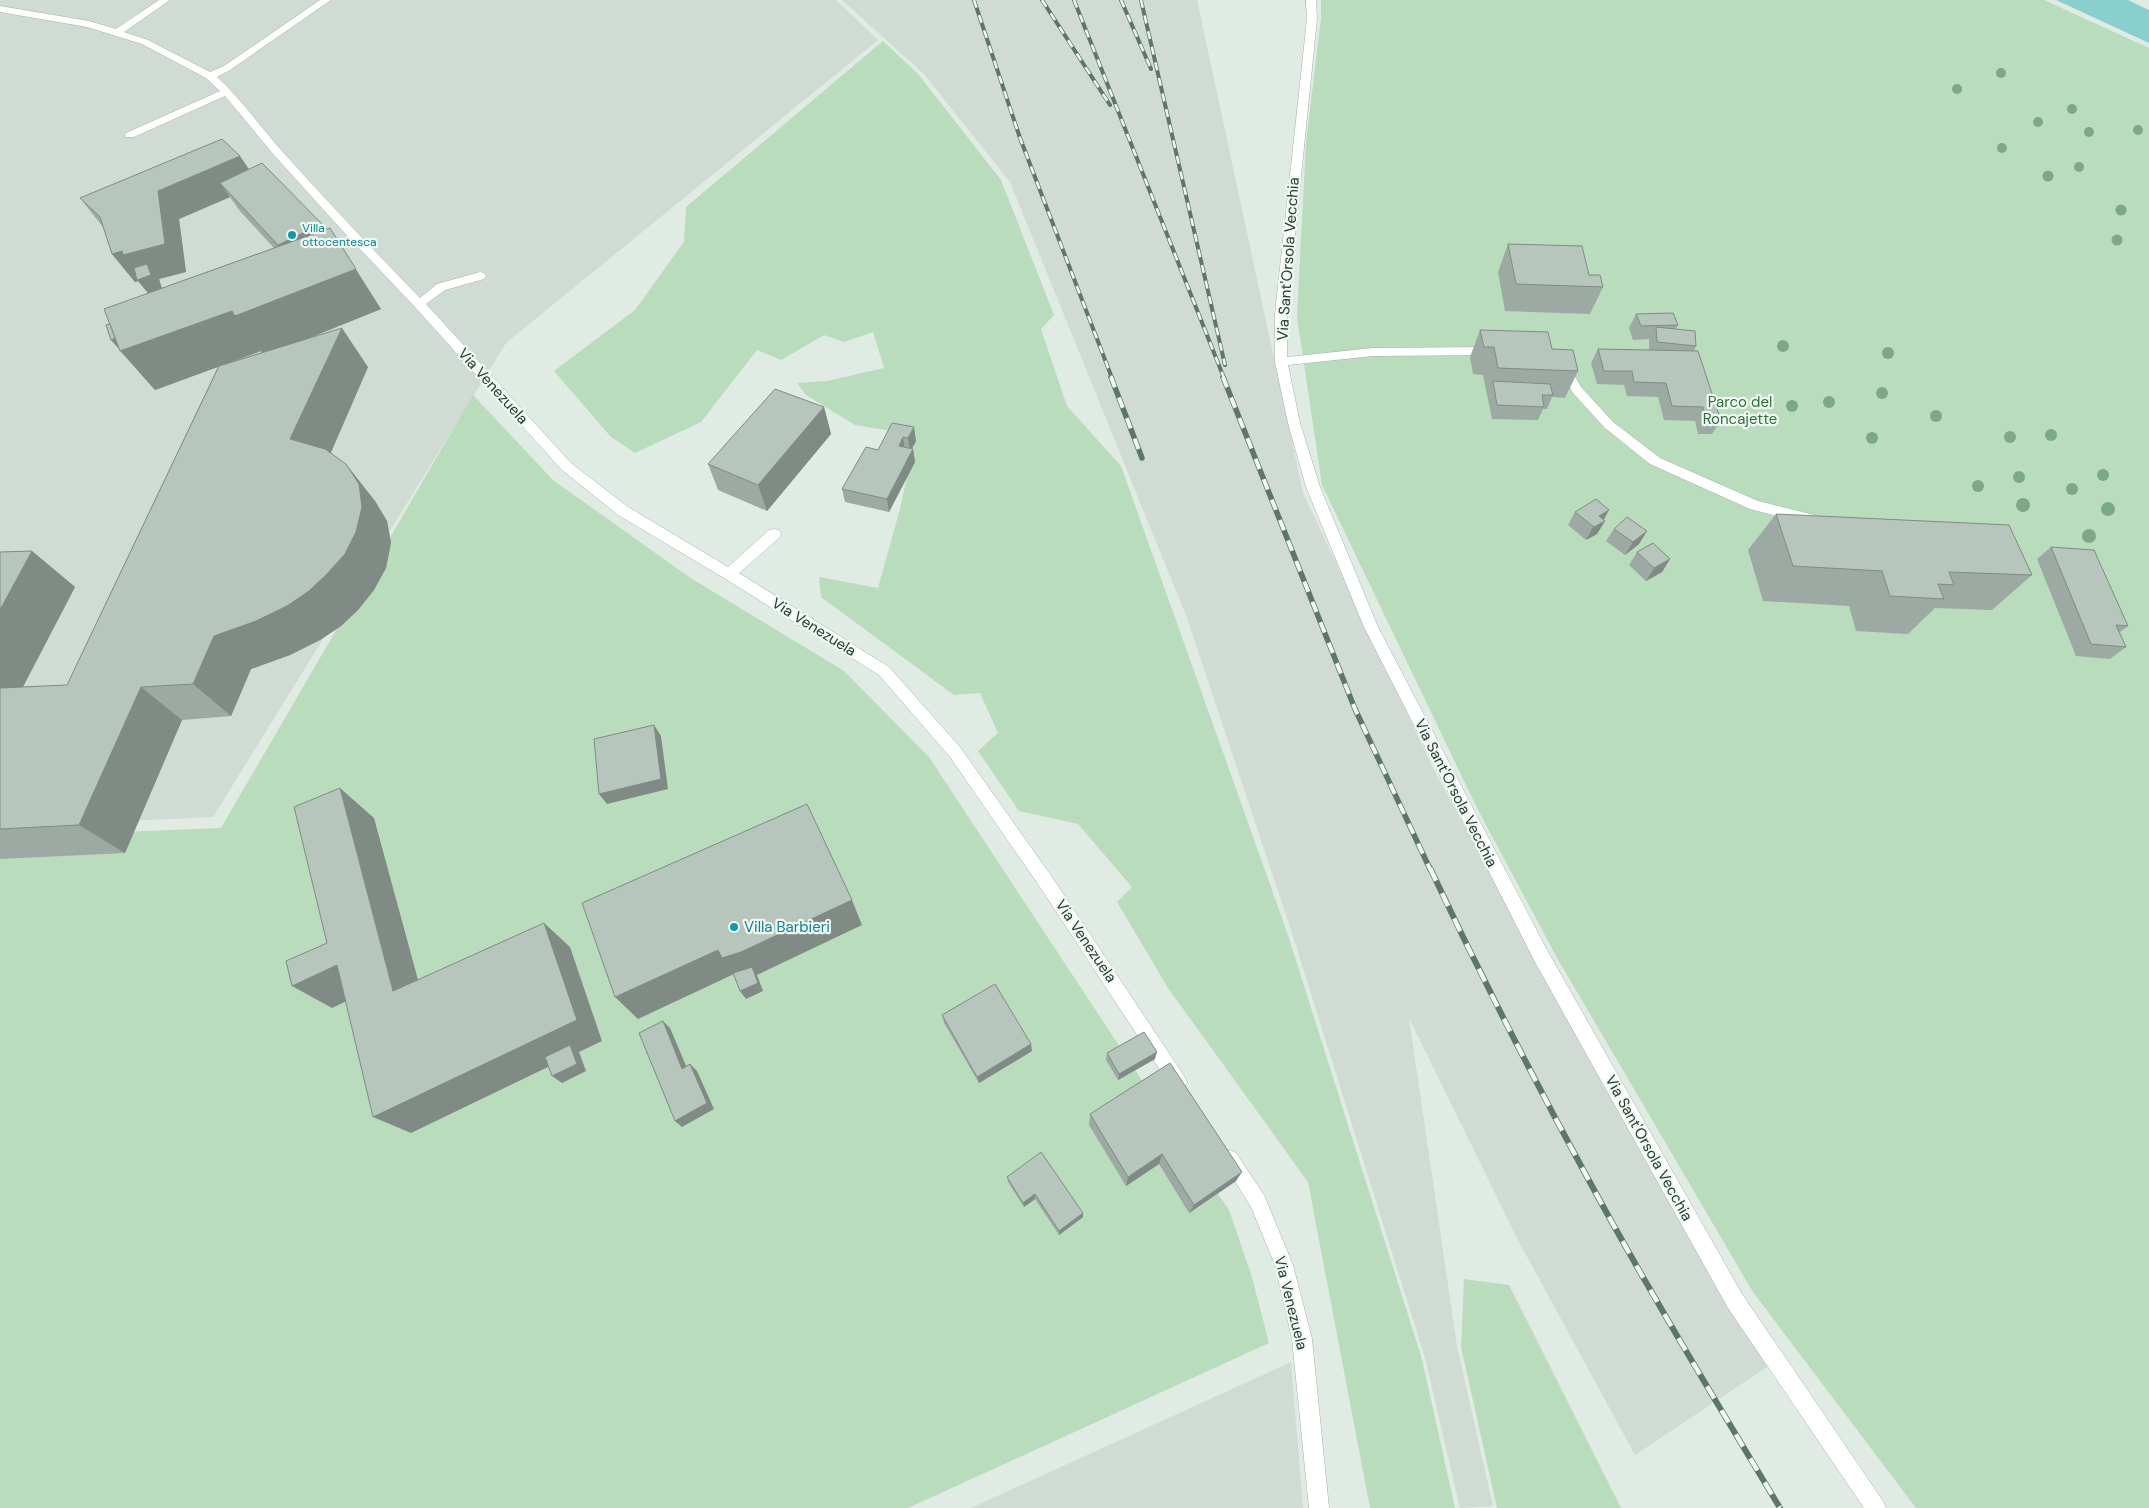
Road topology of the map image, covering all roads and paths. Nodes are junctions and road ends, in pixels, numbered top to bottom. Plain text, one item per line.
1 (165, 0) edge
2 (326, 0) edge
3 (1311, 0) edge
4 (0, 9) edge
5 (117, 33) junction
6 (210, 76) junction
7 (227, 92) junction
8 (130, 135) dead end
9 (480, 276) dead end
10 (419, 304) junction
11 (1507, 351) edge
12 (1555, 351) edge
13 (1281, 362) junction
14 (1825, 523) edge
15 (774, 534) dead end
16 (729, 574) junction
17 (1188, 1098) edge
18 (1220, 1145) edge
19 (1320, 1508) edge
20 (1876, 1508) edge

1 - 5 street
2 - 6 street
3 - 13 street, Via Sant'Orsola Vecchia
4 - 5 street, Via Venezuela
5 - 6 street, Via Venezuela
6 - 7 street, Via Venezuela
7 - 8 street
7 - 10 street, Via Venezuela
9 - 10 street
10 - 16 street, Via Venezuela
11 - 13 street
12 - 14 street
13 - 20 street, Via Sant'Orsola Vecchia
15 - 16 street
16 - 17 street, Via Venezuela
18 - 19 street, Via Venezuela

